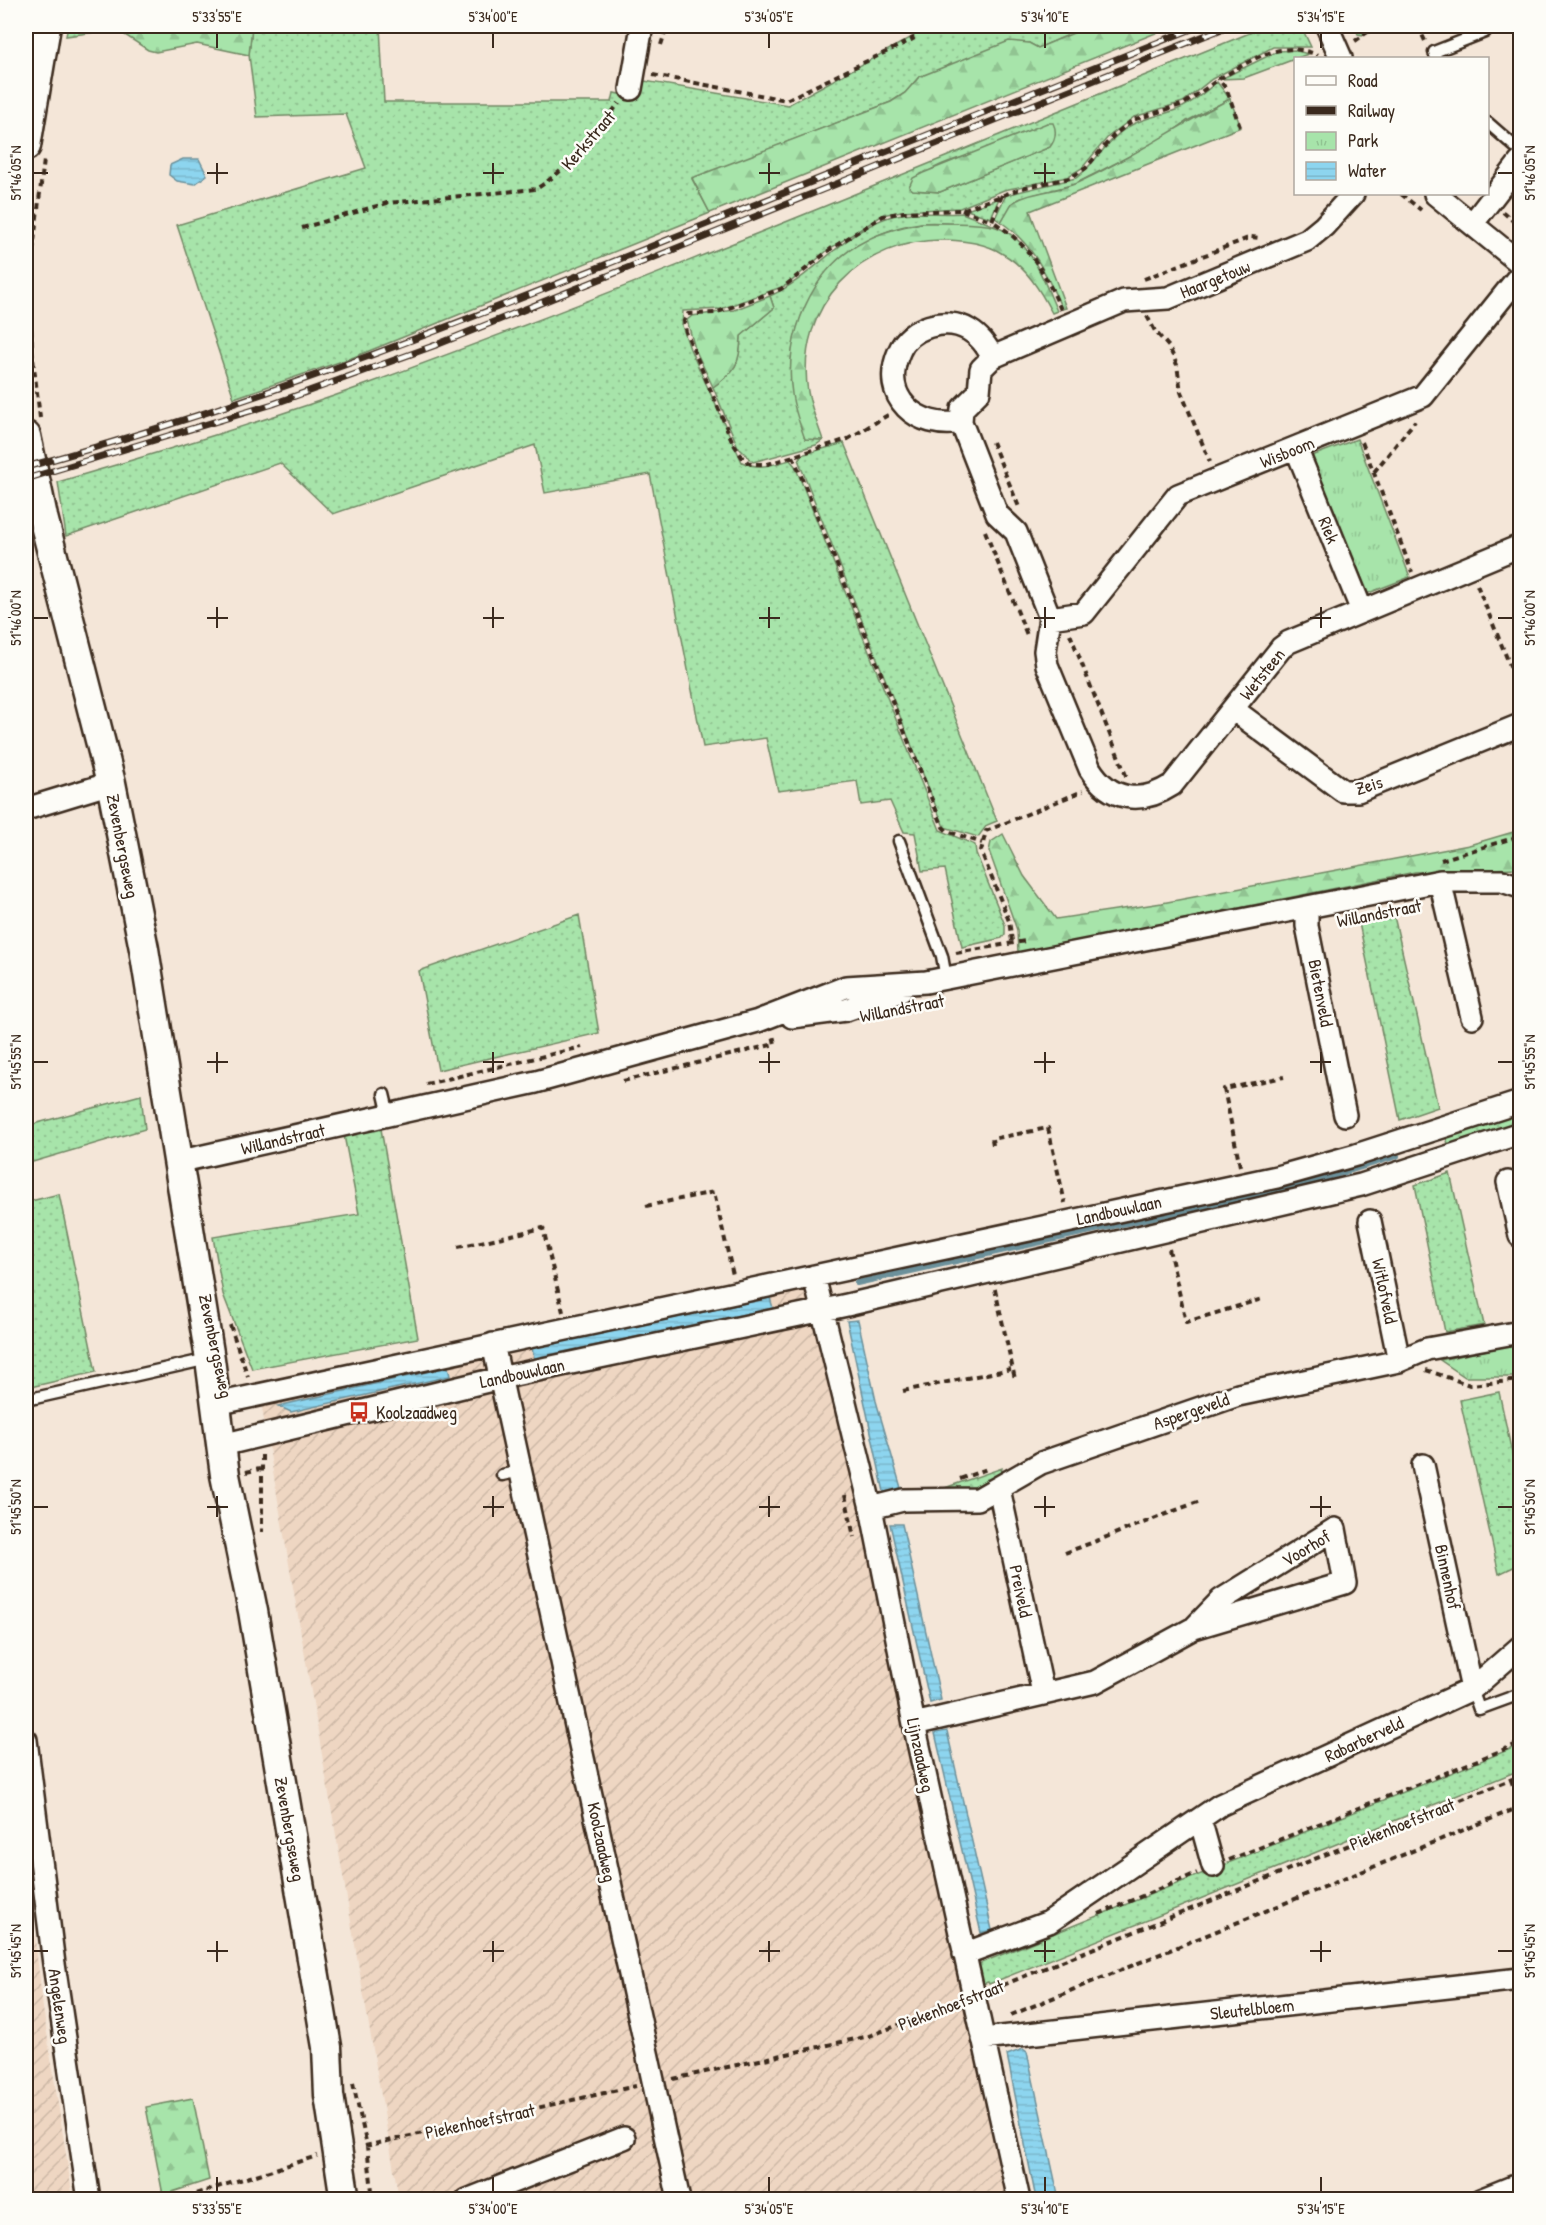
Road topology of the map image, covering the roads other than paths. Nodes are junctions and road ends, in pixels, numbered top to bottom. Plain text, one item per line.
1 (46, 26) edge
2 (642, 26) edge
3 (1327, 26) edge
4 (1485, 32) dead end
5 (1340, 55) edge
6 (1436, 57) edge
7 (632, 80) road end
8 (1489, 124) edge
9 (26, 146) edge
10 (1521, 151) edge
11 (1521, 162) edge
12 (1352, 195) edge
13 (1436, 195) edge
14 (1473, 223) junction
15 (1521, 263) edge
16 (1521, 275) edge
17 (993, 357) junction
18 (961, 422) junction
19 (26, 436) edge
20 (1296, 448) junction
21 (1521, 546) edge
22 (1362, 611) junction
23 (1056, 617) junction
24 (1234, 710) junction
25 (1521, 725) edge
26 (111, 783) junction
27 (26, 809) edge
28 (899, 841) dead end
29 (1440, 881) junction
30 (1514, 881) edge
31 (1307, 907) junction
32 (936, 980) junction
33 (1472, 1017) dead end
34 (384, 1094) dead end
35 (1521, 1102) edge
36 (389, 1115) junction
37 (1345, 1115) dead end
38 (1521, 1134) edge
39 (1421, 1135) junction
40 (177, 1162) junction
41 (1428, 1163) junction
42 (1508, 1182) dead end
43 (1370, 1221) dead end
44 (1521, 1236) edge
45 (814, 1276) junction
46 (824, 1310) junction
47 (1521, 1332) edge
48 (493, 1344) junction
49 (215, 1358) junction
50 (1399, 1361) junction
51 (500, 1378) junction
52 (26, 1400) edge
53 (222, 1402) junction
54 (229, 1443) junction
55 (1423, 1465) dead end
56 (999, 1489) junction
57 (871, 1509) junction
58 (1194, 1628) junction
59 (1521, 1647) edge
60 (1472, 1689) junction
61 (1043, 1694) junction
62 (1521, 1694) edge
63 (914, 1724) junction
64 (26, 1740) edge
65 (1200, 1819) junction
66 (31, 1820) edge
67 (1214, 1866) road end
68 (964, 1954) junction
69 (1521, 1979) edge
70 (981, 2033) junction
71 (624, 2138) dead end
72 (346, 2150) junction
73 (1521, 2184) edge
74 (89, 2199) edge
75 (345, 2199) edge
76 (360, 2199) edge
77 (466, 2199) edge
78 (680, 2199) edge
79 (1019, 2199) edge
80 (1480, 2199) edge

1 - 9 street
2 - 7 street
3 - 5 street
4 - 6 lane
8 - 10 lane
11 - 14 street
12 - 17 street, Haargetouw
13 - 14 street
14 - 15 street
16 - 20 street, Wisboom
17 - 18 street
17 - 18 street
18 - 23 street
19 - 26 street, Zevenbergseweg
20 - 22 street, Riek
20 - 23 street, Wisboom
21 - 22 street, Wetsteen
22 - 24 street, Wetsteen
23 - 24 street, Wetsteen
24 - 25 street, Zeis
26 - 27 street
26 - 40 street, Zevenbergseweg
28 - 32 lane
29 - 30 street, Willandstraat
29 - 31 street, Willandstraat
29 - 33 street, Willandstraat
31 - 32 street, Willandstraat
31 - 37 street, Bietenveld
32 - 36 street, Willandstraat
34 - 36 lane
35 - 39 street, Landbouwlaan
36 - 40 street, Willandstraat
38 - 41 street, Landbouwlaan
39 - 41 street
39 - 45 street, Landbouwlaan
40 - 49 street, Zevenbergseweg
41 - 46 street, Landbouwlaan
42 - 44 street
43 - 50 street, Witlofveld
45 - 46 street
45 - 48 street, Landbouwlaan
46 - 51 street, Landbouwlaan
46 - 57 street, Lijnzaadweg
47 - 50 street, Aspergeveld
48 - 51 street, Koolzaadweg
48 - 53 street, Landbouwlaan
49 - 52 lane
49 - 53 street, Zevenbergseweg
50 - 56 street, Aspergeveld
51 - 54 street, Landbouwlaan
51 - 78 street, Koolzaadweg
53 - 54 street, Zevenbergseweg
54 - 72 street, Zevenbergseweg
55 - 60 street, Binnenhof
56 - 57 street, Aspergeveld
56 - 61 street, Preiveld
57 - 63 street, Lijnzaadweg
58 - 58 street, Voorhof
58 - 61 street, Voorhof
59 - 60 street, Rabarberveld
60 - 62 lane
60 - 65 street, Rabarberveld
61 - 63 street, Voorhof
63 - 68 street, Lijnzaadweg
64 - 66 street, Angelenweg
65 - 67 street
65 - 68 street, Rabarberveld
66 - 74 street, Angelenweg
68 - 70 street, Lijnzaadweg
69 - 70 street, Sleutelbloem
70 - 79 street, Lijnzaadweg
71 - 77 street
72 - 75 street, Zevenbergseweg
72 - 76 street, Zevenbergseweg
73 - 80 street

